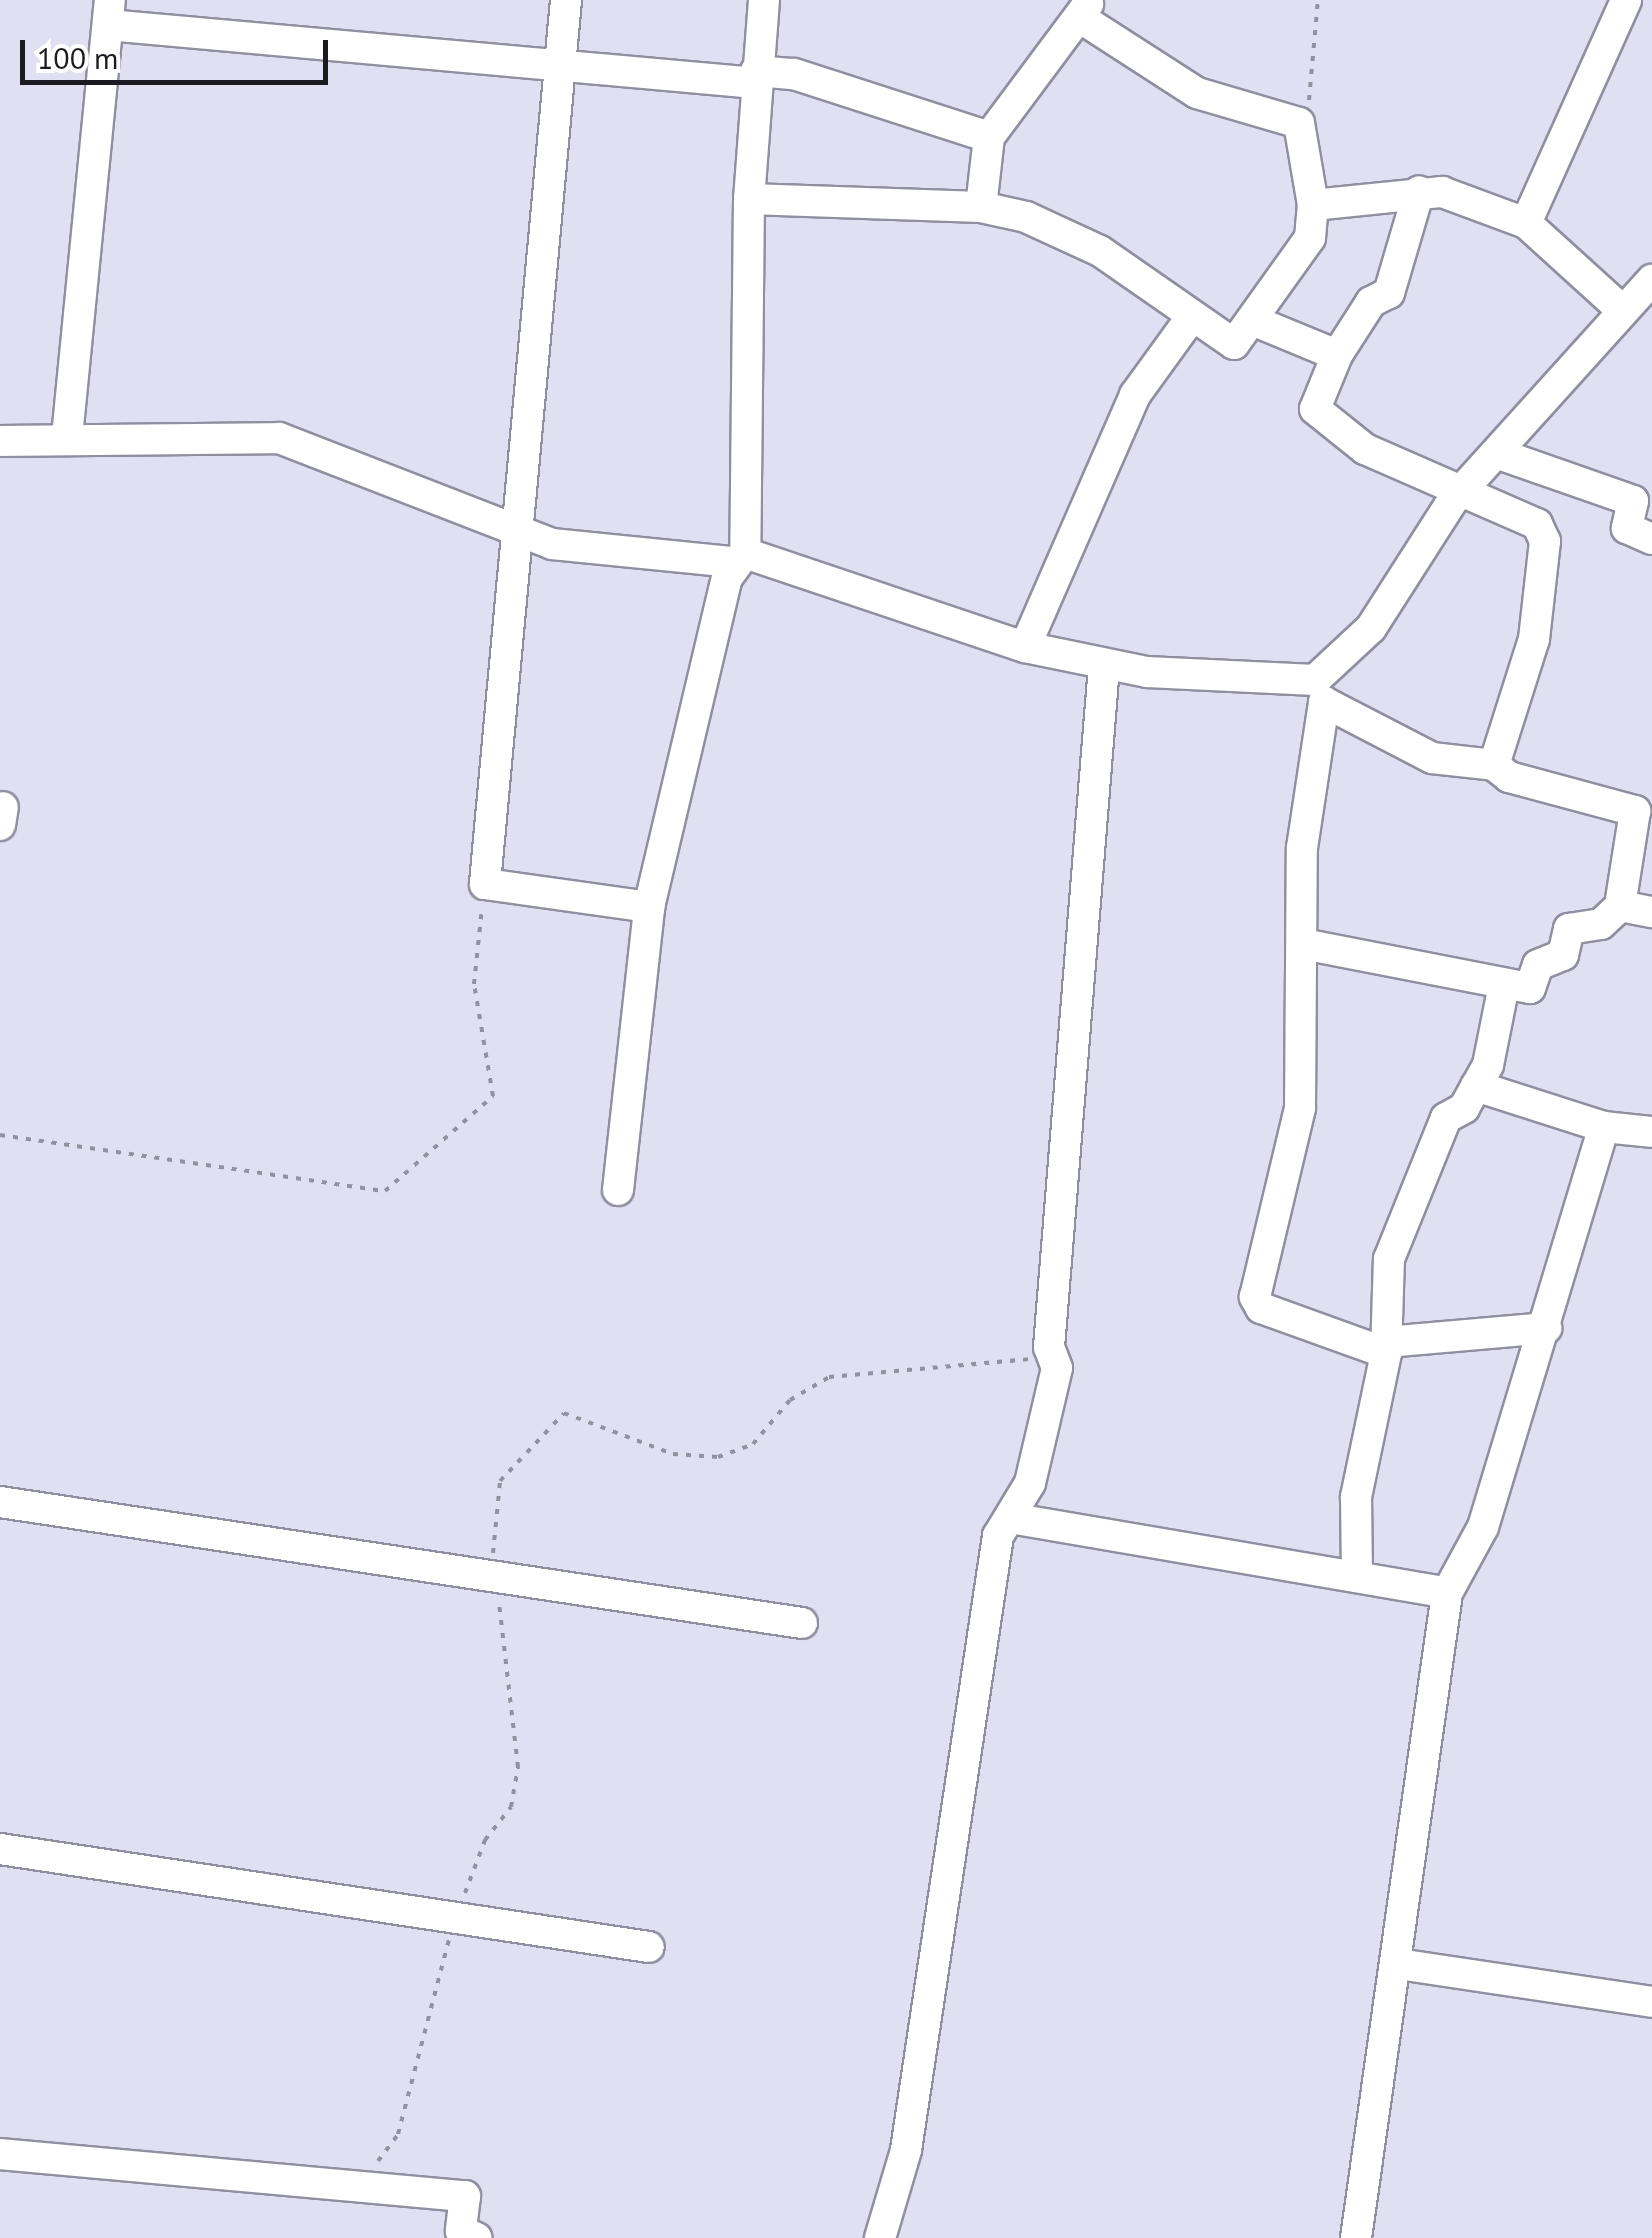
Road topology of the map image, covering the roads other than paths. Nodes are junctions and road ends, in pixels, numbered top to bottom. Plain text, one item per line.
1 (566, 0) edge
2 (764, 0) edge
3 (1626, 0) edge
4 (1085, 8) edge
5 (109, 13) edge
6 (560, 68) junction
7 (756, 78) junction
8 (989, 137) junction
9 (1419, 192) junction
10 (748, 199) junction
11 (1313, 205) junction
12 (981, 207) junction
13 (1526, 223) junction
14 (1652, 280) edge
15 (1622, 310) junction
16 (1190, 319) junction
17 (1252, 320) junction
18 (1337, 356) junction
19 (67, 437) junction
20 (0, 441) edge
21 (1498, 454) junction
22 (1462, 493) junction
23 (516, 531) junction
24 (1652, 539) edge
25 (739, 558) junction
26 (1025, 648) junction
27 (1104, 667) junction
28 (1320, 691) junction
29 (1494, 764) junction
30 (1620, 906) junction
31 (648, 907) junction
32 (1652, 912) edge
33 (1308, 946) junction
34 (1504, 985) junction
35 (1476, 1086) junction
36 (1604, 1126) junction
37 (1652, 1132) edge
38 (618, 1190) dead end
39 (1546, 1328) junction
40 (1386, 1348) junction
41 (0, 1502) edge
42 (1010, 1518) junction
43 (1357, 1576) junction
44 (1447, 1593) junction
45 (802, 1623) dead end
46 (0, 1849) edge
47 (649, 1948) dead end
48 (1398, 1964) junction
49 (1652, 2002) edge
50 (0, 2154) edge
51 (466, 2236) edge
52 (880, 2238) edge
53 (1356, 2238) edge

1 - 6 street
2 - 7 street
3 - 13 street
4 - 8 street
4 - 11 street
5 - 6 street
5 - 19 street
6 - 7 street
6 - 23 street
7 - 8 street
7 - 10 street
8 - 12 street
9 - 11 street
9 - 13 street
9 - 18 street
10 - 12 street
10 - 25 street
11 - 17 street
12 - 16 street
13 - 15 street
14 - 15 street
15 - 21 street
16 - 17 street
16 - 26 street
17 - 18 street
18 - 22 street
19 - 20 street
19 - 23 street
21 - 22 street
21 - 24 street
22 - 28 street
22 - 29 street
23 - 25 street
23 - 31 street
25 - 26 street
25 - 31 street
26 - 27 street
27 - 28 street
27 - 42 street
28 - 29 street
28 - 33 street
29 - 30 street
30 - 32 street
30 - 34 street
31 - 38 street
33 - 34 street
33 - 40 street
34 - 35 street
35 - 36 street
35 - 40 street
36 - 37 street
36 - 39 street
39 - 40 street
39 - 44 street
40 - 43 street
41 - 45 street
42 - 43 street
42 - 52 street
43 - 44 street
44 - 48 street
46 - 47 street
48 - 49 street
48 - 53 street
50 - 51 street

